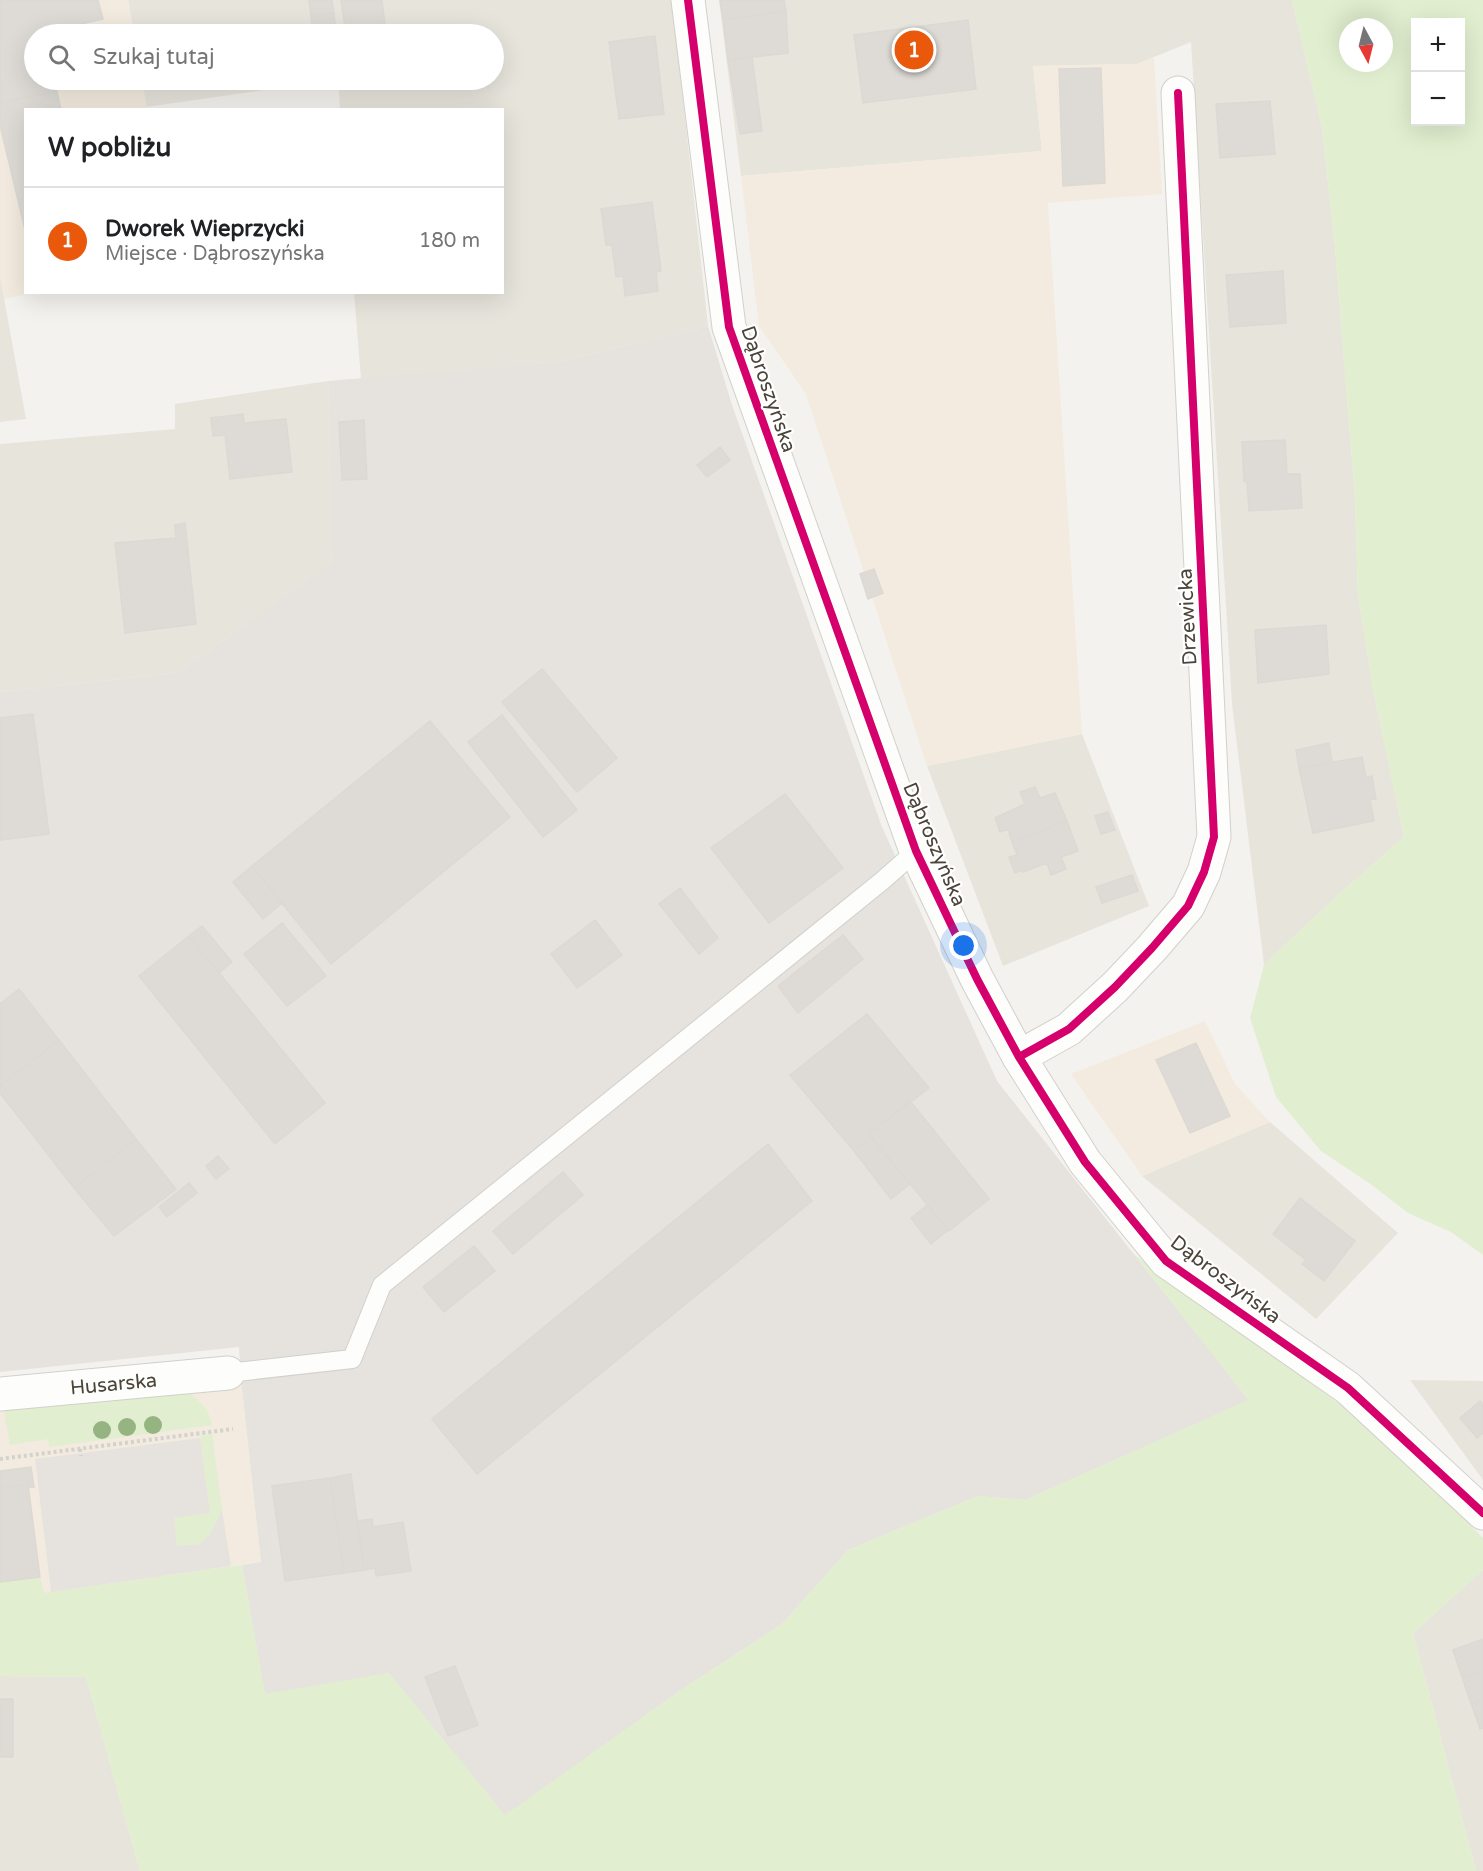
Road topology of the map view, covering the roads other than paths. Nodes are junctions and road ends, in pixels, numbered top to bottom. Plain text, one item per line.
1 (688, 0) edge
2 (1178, 93) dead end
3 (916, 851) junction
4 (1019, 1058) junction
5 (228, 1373) joint
6 (0, 1394) edge
7 (1483, 1513) edge

1 - 3 street, Dąbroszyńska
2 - 4 street, Drzewicka
3 - 4 street, Dąbroszyńska
3 - 5 lane
4 - 7 street, Dąbroszyńska
5 - 6 street, Husarska

